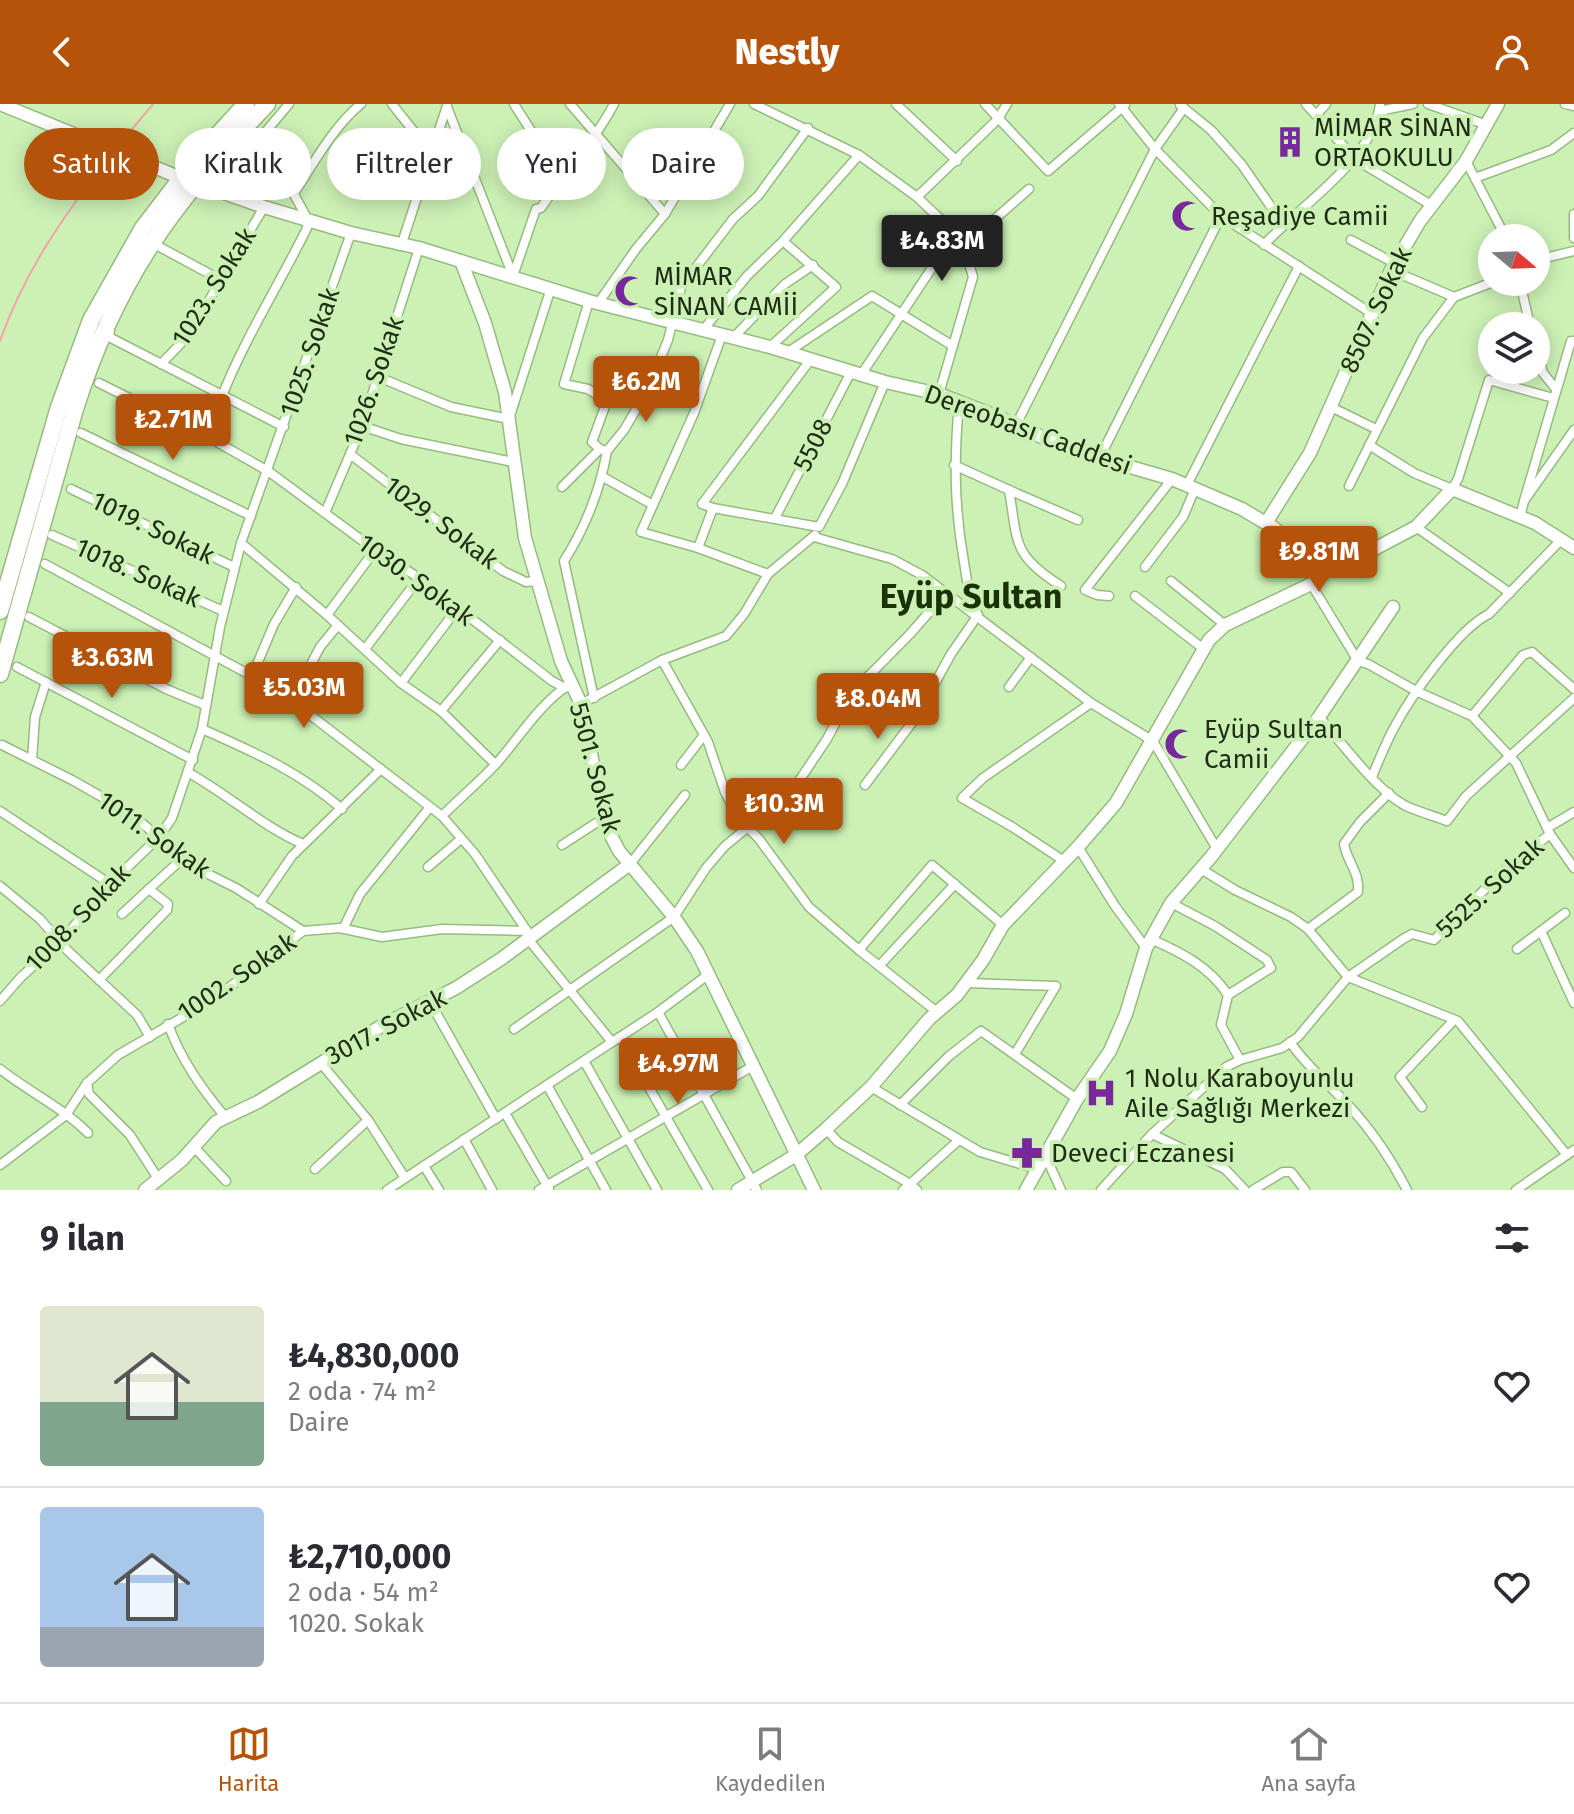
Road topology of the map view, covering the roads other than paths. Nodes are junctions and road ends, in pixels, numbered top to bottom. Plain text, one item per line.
1 (0, 104) edge
2 (246, 104) edge
3 (267, 104) edge
4 (289, 104) edge
5 (361, 104) edge
6 (392, 104) edge
7 (514, 104) edge
8 (570, 104) edge
9 (614, 104) edge
10 (730, 104) edge
11 (754, 104) edge
12 (896, 104) edge
13 (985, 104) edge
14 (1007, 104) edge
15 (1306, 104) edge
16 (1326, 104) edge
17 (1413, 104) edge
18 (1428, 104) edge
19 (1498, 104) edge
20 (1565, 104) edge
21 (447, 105) edge
22 (1122, 105) edge
23 (1182, 106) edge
24 (1574, 106) edge
25 (774, 108) edge
26 (1380, 108) edge
27 (1316, 115) junction
28 (998, 119) junction
29 (1487, 125) junction
30 (229, 128) edge
31 (244, 128) edge
32 (269, 128) edge
33 (411, 128) edge
34 (439, 128) edge
35 (529, 128) edge
36 (592, 128) edge
37 (602, 128) edge
38 (808, 128) junction
39 (1574, 133) edge
40 (606, 144) edge
41 (1155, 149) junction
42 (859, 155) junction
43 (1355, 159) junction
44 (957, 161) junction
45 (1466, 161) junction
46 (311, 166) edge
47 (175, 175) edge
48 (1475, 178) junction
49 (1029, 189) dead end
50 (917, 197) junction
51 (176, 200) edge
52 (180, 200) edge
53 (182, 200) edge
54 (244, 200) edge
55 (298, 200) edge
56 (416, 200) edge
57 (546, 200) edge
58 (1431, 205) junction
59 (264, 207) junction
60 (665, 214) junction
61 (1574, 214) edge
62 (1221, 216) junction
63 (308, 220) junction
64 (1283, 224) junction
65 (1499, 224) edge
66 (351, 233) junction
67 (955, 233) junction
68 (1574, 238) edge
69 (1351, 240) dead end
70 (783, 241) junction
71 (156, 245) junction
72 (1264, 245) junction
73 (401, 246) junction
74 (964, 246) junction
75 (419, 248) junction
76 (1574, 251) edge
77 (1550, 257) edge
78 (461, 261) junction
79 (813, 265) junction
80 (1299, 266) junction
81 (1394, 267) junction
82 (513, 276) junction
83 (221, 280) junction
84 (551, 288) junction
85 (1478, 288) edge
86 (1454, 297) junction
87 (594, 302) junction
88 (901, 314) junction
89 (1374, 315) junction
90 (673, 323) junction
91 (703, 330) junction
92 (727, 336) junction
93 (1574, 341) edge
94 (953, 346) junction
95 (770, 347) junction
96 (788, 352) junction
97 (811, 359) junction
98 (161, 364) junction
99 (623, 371) dead end
100 (856, 374) junction
101 (376, 376) junction
102 (885, 382) junction
103 (99, 383) dead end
104 (1549, 384) edge
105 (939, 394) junction
106 (1554, 394) junction
107 (222, 396) junction
108 (607, 401) junction
109 (959, 402) junction
110 (1331, 407) junction
111 (509, 419) junction
112 (1016, 425) junction
113 (362, 426) junction
114 (284, 427) junction
115 (1376, 429) junction
116 (1574, 430) edge
117 (81, 433) dead end
118 (1369, 445) junction
119 (603, 450) junction
120 (350, 454) junction
121 (1099, 459) junction
122 (513, 462) junction
123 (954, 465) junction
124 (268, 471) junction
125 (603, 477) junction
126 (1172, 479) junction
127 (1349, 486) dead end
128 (562, 487) dead end
129 (1191, 487) junction
130 (71, 489) dead end
131 (1452, 489) junction
132 (1009, 490) junction
133 (1524, 501) junction
134 (653, 505) junction
135 (713, 508) junction
136 (325, 513) junction
137 (251, 516) junction
138 (1520, 517) junction
139 (775, 518) junction
140 (1078, 520) dead end
141 (1266, 523) junction
142 (819, 527) junction
143 (1416, 527) junction
144 (52, 535) dead end
145 (814, 537) junction
146 (1561, 540) junction
147 (241, 543) junction
148 (698, 548) junction
149 (1574, 548) edge
150 (375, 550) junction
151 (1312, 559) junction
152 (45, 564) dead end
153 (1327, 564) junction
154 (234, 567) junction
155 (1145, 567) dead end
156 (768, 574) junction
157 (419, 578) junction
158 (1314, 580) junction
159 (536, 581) junction
160 (1171, 581) dead end
161 (1061, 586) dead end
162 (296, 587) junction
163 (946, 593) junction
164 (1510, 593) junction
165 (1109, 596) dead end
166 (1135, 596) dead end
167 (1393, 607) dead end
168 (457, 609) junction
169 (0, 611) edge
170 (223, 611) junction
171 (327, 615) junction
172 (978, 615) junction
173 (29, 617) dead end
174 (338, 625) junction
175 (1225, 625) junction
176 (500, 640) junction
177 (365, 649) junction
178 (1205, 650) junction
179 (214, 657) junction
180 (1031, 657) junction
181 (662, 660) junction
182 (1358, 661) junction
183 (17, 667) dead end
184 (0, 674) edge
185 (252, 676) junction
186 (868, 676) junction
187 (46, 682) junction
188 (401, 683) junction
189 (568, 686) junction
190 (1009, 687) dead end
191 (1574, 689) edge
192 (1418, 692) junction
193 (594, 698) junction
194 (1574, 698) edge
195 (292, 701) junction
196 (1091, 703) junction
197 (581, 704) junction
198 (205, 705) junction
199 (441, 711) junction
200 (917, 716) junction
201 (1472, 716) junction
202 (1319, 717) junction
203 (202, 729) junction
204 (704, 735) junction
205 (1153, 741) junction
206 (2, 745) edge
207 (1509, 757) junction
208 (32, 760) junction
209 (193, 760) junction
210 (495, 764) junction
211 (681, 765) dead end
212 (381, 769) junction
213 (189, 773) junction
214 (1372, 777) junction
215 (865, 785) dead end
216 (1389, 793) junction
217 (685, 795) dead end
218 (430, 807) junction
219 (342, 809) junction
220 (0, 811) edge
221 (1574, 812) edge
222 (442, 816) junction
223 (605, 821) junction
224 (747, 827) junction
225 (1549, 831) junction
226 (159, 837) junction
227 (461, 839) junction
228 (303, 844) junction
229 (562, 845) dead end
230 (1078, 847) junction
231 (1217, 849) junction
232 (183, 858) junction
233 (1064, 861) junction
234 (630, 864) junction
235 (428, 867) dead end
236 (1574, 868) edge
237 (1201, 869) junction
238 (110, 884) junction
239 (955, 884) junction
240 (0, 886) edge
241 (149, 889) junction
242 (1171, 903) junction
243 (259, 904) junction
244 (1565, 913) dead end
245 (122, 914) dead end
246 (674, 917) junction
247 (1003, 925) junction
248 (343, 929) junction
249 (1308, 929) junction
250 (303, 931) junction
251 (1541, 931) junction
252 (529, 936) junction
253 (61, 941) junction
254 (1150, 944) junction
255 (1517, 949) dead end
256 (859, 950) junction
257 (880, 965) junction
258 (709, 974) junction
259 (1348, 977) junction
260 (99, 980) junction
261 (967, 983) junction
262 (571, 990) junction
263 (1228, 995) junction
264 (0, 1001) edge
265 (430, 1002) junction
266 (1574, 1003) edge
267 (658, 1012) junction
268 (937, 1012) junction
269 (1454, 1020) junction
270 (168, 1024) junction
271 (514, 1029) dead end
272 (150, 1037) junction
273 (616, 1039) junction
274 (1290, 1042) junction
275 (1015, 1054) junction
276 (1240, 1060) junction
277 (584, 1061) junction
278 (320, 1062) junction
279 (753, 1066) junction
280 (0, 1069) edge
281 (87, 1083) junction
282 (547, 1085) junction
283 (871, 1087) junction
284 (704, 1093) junction
285 (1077, 1099) junction
286 (900, 1105) junction
287 (1422, 1107) dead end
288 (505, 1113) junction
289 (66, 1115) junction
290 (666, 1117) junction
291 (226, 1118) junction
292 (496, 1119) junction
293 (368, 1120) junction
294 (826, 1129) junction
295 (88, 1133) dead end
296 (1152, 1134) junction
297 (628, 1138) junction
298 (464, 1139) junction
299 (959, 1140) junction
300 (194, 1147) junction
301 (1571, 1153) edge
302 (796, 1155) junction
303 (1045, 1155) junction
304 (590, 1161) junction
305 (0, 1165) edge
306 (424, 1166) junction
307 (315, 1169) dead end
308 (1037, 1169) junction
309 (405, 1178) junction
310 (159, 1180) junction
311 (226, 1181) dead end
312 (755, 1186) edge
313 (910, 1188) edge
314 (546, 1189) edge
315 (145, 1190) edge
316 (387, 1190) edge
317 (439, 1190) edge
318 (492, 1190) edge
319 (606, 1190) edge
320 (657, 1190) edge
321 (708, 1190) edge
322 (738, 1190) edge
323 (814, 1190) edge
324 (1026, 1190) edge
325 (1061, 1190) edge
326 (1101, 1190) edge
327 (1245, 1190) edge
328 (1253, 1190) edge
329 (1305, 1190) edge
330 (1407, 1190) edge
331 (1516, 1190) edge

1 - 47 street, Dereobası Caddesi
2 - 30 highway
3 - 31 highway
4 - 32 street
5 - 46 street
6 - 33 street
7 - 35 street
8 - 36 street
9 - 37 street
10 - 60 street
11 - 25 street
12 - 44 street
13 - 28 street
14 - 28 street
15 - 27 street
16 - 27 street
17 - 26 street
18 - 29 street
19 - 29 street, 8507. Sokak
20 - 24 street
21 - 34 street
21 - 82 street
22 - 28 street
22 - 41 street
23 - 41 street
23 - 64 street
25 - 38 street
26 - 43 street
27 - 43 street
28 - 44 street
29 - 45 street, 8507. Sokak
38 - 42 street
38 - 90 street
39 - 48 street
40 - 60 street
41 - 62 street
41 - 112 street
42 - 50 street
42 - 70 street
43 - 58 street
43 - 64 street
44 - 50 street
45 - 48 street
45 - 58 street, 8507. Sokak
48 - 65 street
49 - 74 street
50 - 67 street
51 - 169 highway
52 - 184 highway
53 - 71 street
54 - 59 street, Dereobası Caddesi
55 - 63 street
56 - 73 street
57 - 82 street
58 - 81 street, 8507. Sokak
59 - 63 street, Dereobası Caddesi
59 - 83 street, 1023. Sokak
60 - 87 street
61 - 68 street
62 - 72 street
62 - 121 street
63 - 66 street, Dereobası Caddesi
63 - 107 street
64 - 72 street
66 - 73 street, Dereobası Caddesi
66 - 114 street, 1025. Sokak
67 - 74 street
67 - 88 street, 5508
69 - 81 street
70 - 79 street
70 - 91 street
71 - 83 street
71 - 98 street
72 - 80 street
73 - 75 street, Dereobası Caddesi
74 - 94 street
75 - 78 street, Dereobası Caddesi
75 - 101 street, 1026. Sokak
76 - 77 street
78 - 82 street, Dereobası Caddesi
78 - 111 street, 5501. Sokak
79 - 92 street
79 - 95 street
80 - 89 street
80 - 129 street
81 - 86 street
81 - 89 street, 8507. Sokak
82 - 84 street, Dereobası Caddesi
83 - 98 street, 1023. Sokak
84 - 87 street, Dereobası Caddesi
84 - 111 street
85 - 86 street
86 - 115 street
87 - 90 street, Dereobası Caddesi
87 - 108 street
88 - 94 street
88 - 96 street
88 - 100 street, 5508
89 - 110 street, 8507. Sokak
90 - 91 street, Dereobası Caddesi
90 - 119 street
91 - 92 street, Dereobası Caddesi
92 - 95 street, Dereobası Caddesi
92 - 134 street
93 - 106 street
94 - 105 street
95 - 96 street, Dereobası Caddesi
96 - 97 street, Dereobası Caddesi
97 - 100 street, Dereobası Caddesi
97 - 135 street
98 - 107 street
99 - 108 street
100 - 102 street, Dereobası Caddesi
100 - 139 street, 5508
101 - 111 street
101 - 113 street, 1026. Sokak
102 - 105 street, Dereobası Caddesi
102 - 142 street
103 - 124 street, 1030. Sokak
104 - 106 street
105 - 109 street, Dereobası Caddesi
106 - 131 street
106 - 133 street
107 - 114 street
108 - 119 street
109 - 112 street, Dereobası Caddesi
109 - 123 street
110 - 115 street
110 - 141 street, 8507. Sokak
111 - 122 street, 5501. Sokak
112 - 121 street, Dereobası Caddesi
113 - 120 street, 1026. Sokak
113 - 122 street
114 - 124 street, 1025. Sokak
115 - 118 street
116 - 133 street
117 - 137 street
118 - 127 street
118 - 131 street
119 - 125 street
119 - 128 street
120 - 136 street, 1026. Sokak
120 - 159 street, 1029. Sokak
121 - 126 street, Dereobası Caddesi
122 - 159 street, 5501. Sokak
123 - 132 street
123 - 172 street
124 - 136 street, 1030. Sokak
124 - 137 street, 1025. Sokak
125 - 134 street
125 - 193 street
126 - 129 street, Dereobası Caddesi
126 - 165 street
129 - 141 street, Dereobası Caddesi
129 - 155 street
130 - 154 street, 1019. Sokak
131 - 138 street
131 - 143 street
132 - 140 street
132 - 161 street
133 - 138 street
134 - 148 street
135 - 139 street
135 - 148 street
136 - 150 street, 1030. Sokak
137 - 147 street, 1025. Sokak
138 - 146 street
139 - 142 street
141 - 151 street, Dereobası Caddesi
142 - 145 street
143 - 153 street
143 - 164 street
144 - 170 street, 1018. Sokak
145 - 156 street
145 - 163 street
146 - 149 street
146 - 164 street
147 - 154 street, 1025. Sokak
147 - 162 street
148 - 156 street
150 - 157 street, 1030. Sokak
150 - 171 street
151 - 153 street, Dereobası Caddesi
151 - 158 street
152 - 179 street
153 - 158 street
154 - 170 street, 1025. Sokak
156 - 181 street
157 - 168 street, 1030. Sokak
157 - 177 street
158 - 175 street
158 - 182 street
159 - 189 street, 5501. Sokak
160 - 175 street
162 - 171 street
162 - 185 street
163 - 172 street
163 - 186 street
164 - 192 street
166 - 178 street
167 - 182 street
168 - 176 street, 1030. Sokak
168 - 188 street
170 - 179 street, 1025. Sokak
171 - 174 street
172 - 180 street
172 - 200 street
173 - 198 street
174 - 177 street
174 - 195 street
175 - 178 street
176 - 189 street, 1030. Sokak
176 - 199 street
177 - 188 street
178 - 205 street
179 - 185 street
179 - 198 street, 1025. Sokak
180 - 190 street
180 - 196 street
181 - 193 street
181 - 204 street
182 - 192 street
182 - 202 street
183 - 187 street
185 - 195 street
186 - 200 street
186 - 224 street
187 - 208 street
187 - 209 street
188 - 199 street
189 - 197 street, 5501. Sokak
189 - 210 street
191 - 201 street
192 - 201 street
192 - 214 street
193 - 197 street
194 - 207 street
195 - 212 street
196 - 205 street
196 - 233 street
197 - 223 street, 5501. Sokak
198 - 203 street, 1025. Sokak
199 - 210 street
200 - 215 street
201 - 207 street
202 - 214 street
202 - 231 street
203 - 209 street, 1025. Sokak
203 - 219 street
204 - 211 street
204 - 224 street
205 - 230 street
205 - 231 street
206 - 208 street, 1011. Sokak
207 - 216 street
207 - 225 street
208 - 226 street, 1011. Sokak
209 - 213 street, 1025. Sokak
210 - 222 street
212 - 218 street
212 - 219 street
213 - 226 street, 1025. Sokak
213 - 228 street
214 - 216 street
216 - 249 street
217 - 234 street
218 - 222 street
218 - 248 street
219 - 228 street
220 - 238 street
221 - 225 street
222 - 227 street
223 - 229 street
223 - 234 street, 5501. Sokak
224 - 246 street
224 - 256 street
225 - 236 street
225 - 259 street, 5525. Sokak
226 - 232 street, 1011. Sokak
226 - 238 street, 1008. Sokak
227 - 235 street
227 - 252 street
228 - 243 street
230 - 233 street
230 - 254 street
231 - 237 street
232 - 241 street
232 - 243 street, 1011. Sokak
233 - 247 street
234 - 246 street, 5501. Sokak
234 - 252 street, 3017. Sokak
237 - 242 street
237 - 249 street
238 - 253 street, 1008. Sokak
239 - 247 street
239 - 256 street
239 - 257 street
240 - 253 street
241 - 245 street
241 - 260 street
242 - 254 street
242 - 263 street
243 - 250 street, 1011. Sokak
244 - 251 street
246 - 258 street, 5501. Sokak
246 - 262 street
247 - 261 street
248 - 250 street, 1002. Sokak
248 - 252 street, 1002. Sokak
249 - 259 street
250 - 270 street, 1002. Sokak
251 - 255 street
251 - 266 street
252 - 262 street
252 - 265 street, 3017. Sokak
253 - 260 street
253 - 264 street, 1008. Sokak
254 - 263 street
254 - 285 street
256 - 257 street
257 - 268 street
258 - 267 street
258 - 279 street, 5501. Sokak
259 - 269 street
259 - 274 street
260 - 272 street
261 - 268 street
261 - 275 street
262 - 271 street
262 - 273 street
263 - 276 street
265 - 278 street, 3017. Sokak
265 - 292 street
267 - 273 street
267 - 284 street
268 - 283 street
269 - 287 street
269 - 301 street
270 - 272 street, 1002. Sokak
270 - 291 street
272 - 281 street, 1002. Sokak
273 - 277 street
273 - 290 street
274 - 276 street
274 - 330 street
275 - 285 street
275 - 286 street
276 - 296 street
277 - 282 street
277 - 297 street
278 - 291 street, 3017. Sokak
278 - 293 street
279 - 284 street
279 - 302 street, 5501. Sokak
280 - 289 street
281 - 289 street, 1002. Sokak
281 - 310 street
282 - 288 street
282 - 304 street
283 - 286 street
283 - 294 street
284 - 290 street
284 - 312 street
285 - 303 street
286 - 299 street
288 - 292 street
288 - 314 street
289 - 295 street
289 - 305 street, 1002. Sokak
290 - 297 street
290 - 321 street
291 - 300 street, 3017. Sokak
292 - 298 street
293 - 307 street
293 - 309 street
294 - 302 street
294 - 313 street
296 - 326 street
296 - 327 street
297 - 304 street
297 - 320 street
298 - 306 street
298 - 318 street
299 - 308 street
299 - 313 street
300 - 310 street, 3017. Sokak
300 - 311 street
301 - 331 street
302 - 312 street
302 - 323 street, 5501. Sokak
303 - 308 street
303 - 325 street
304 - 314 street
304 - 319 street
306 - 309 street
306 - 317 street
308 - 324 street
309 - 316 street
310 - 315 street, 3017. Sokak
312 - 322 street
328 - 329 street

